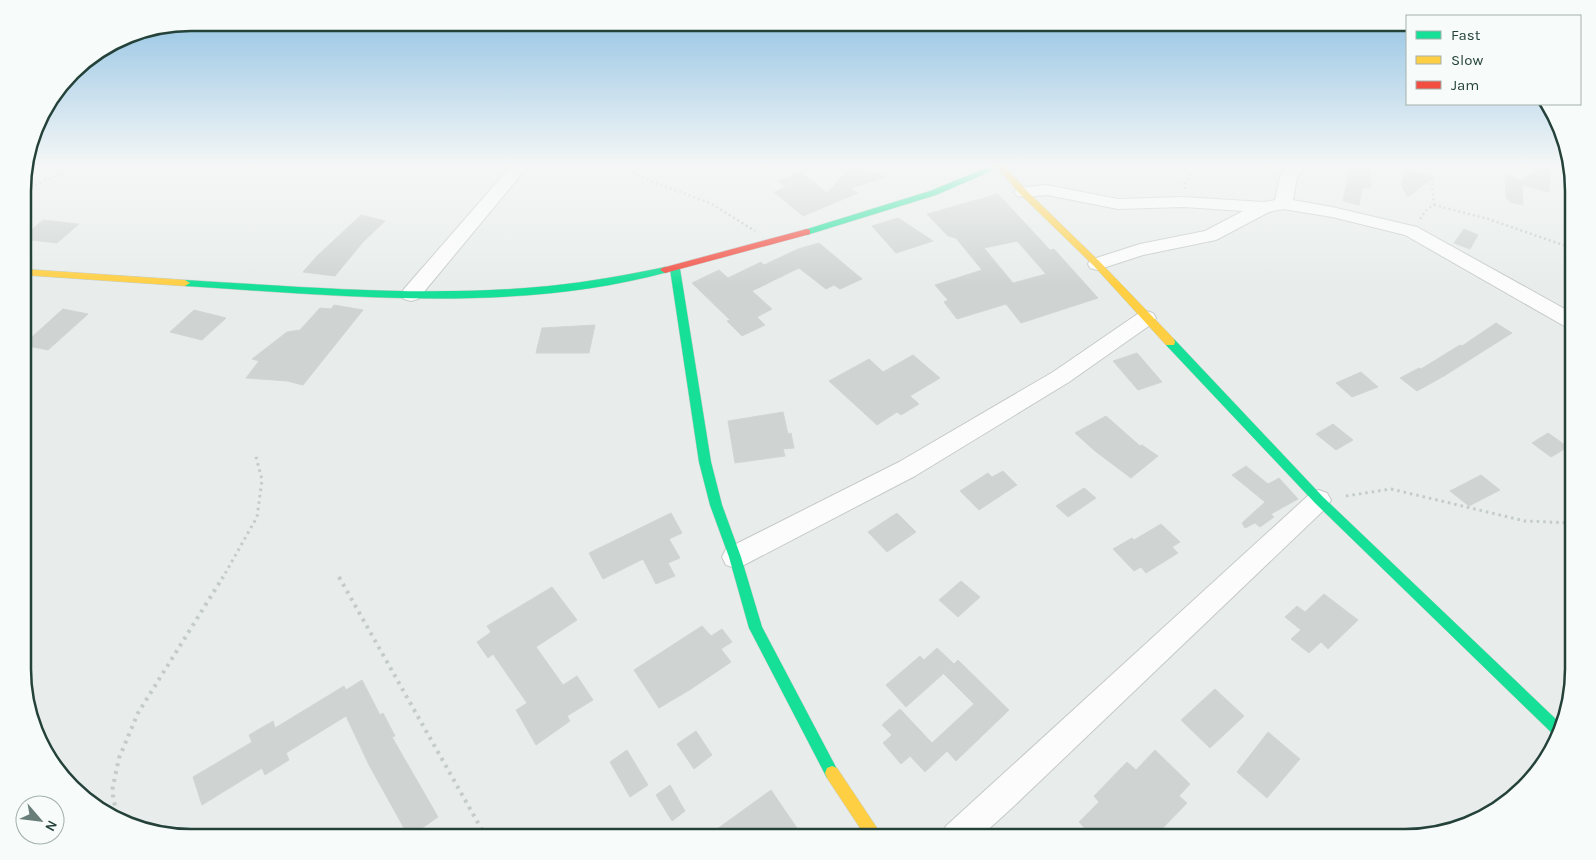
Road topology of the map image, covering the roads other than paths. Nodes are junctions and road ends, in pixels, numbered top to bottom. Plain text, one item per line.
1 (487, 205) edge
2 (898, 205) edge
3 (1036, 205) edge
4 (1234, 205) edge
5 (1276, 205) edge
6 (1290, 205) edge
7 (1264, 207) junction
8 (1097, 264) junction
9 (675, 268) junction
10 (32, 273) edge
11 (411, 294) junction
12 (1146, 318) junction
13 (1565, 318) edge
14 (1319, 500) junction
15 (735, 557) junction
16 (1554, 727) edge
17 (869, 828) edge
18 (967, 828) edge

1 - 11 street
2 - 9 street
3 - 8 street
4 - 7 street
5 - 7 street
6 - 13 street
7 - 8 street
8 - 12 street
9 - 11 street
9 - 15 street
10 - 11 street
12 - 14 street
12 - 15 street
14 - 16 street
14 - 18 street
15 - 17 street

